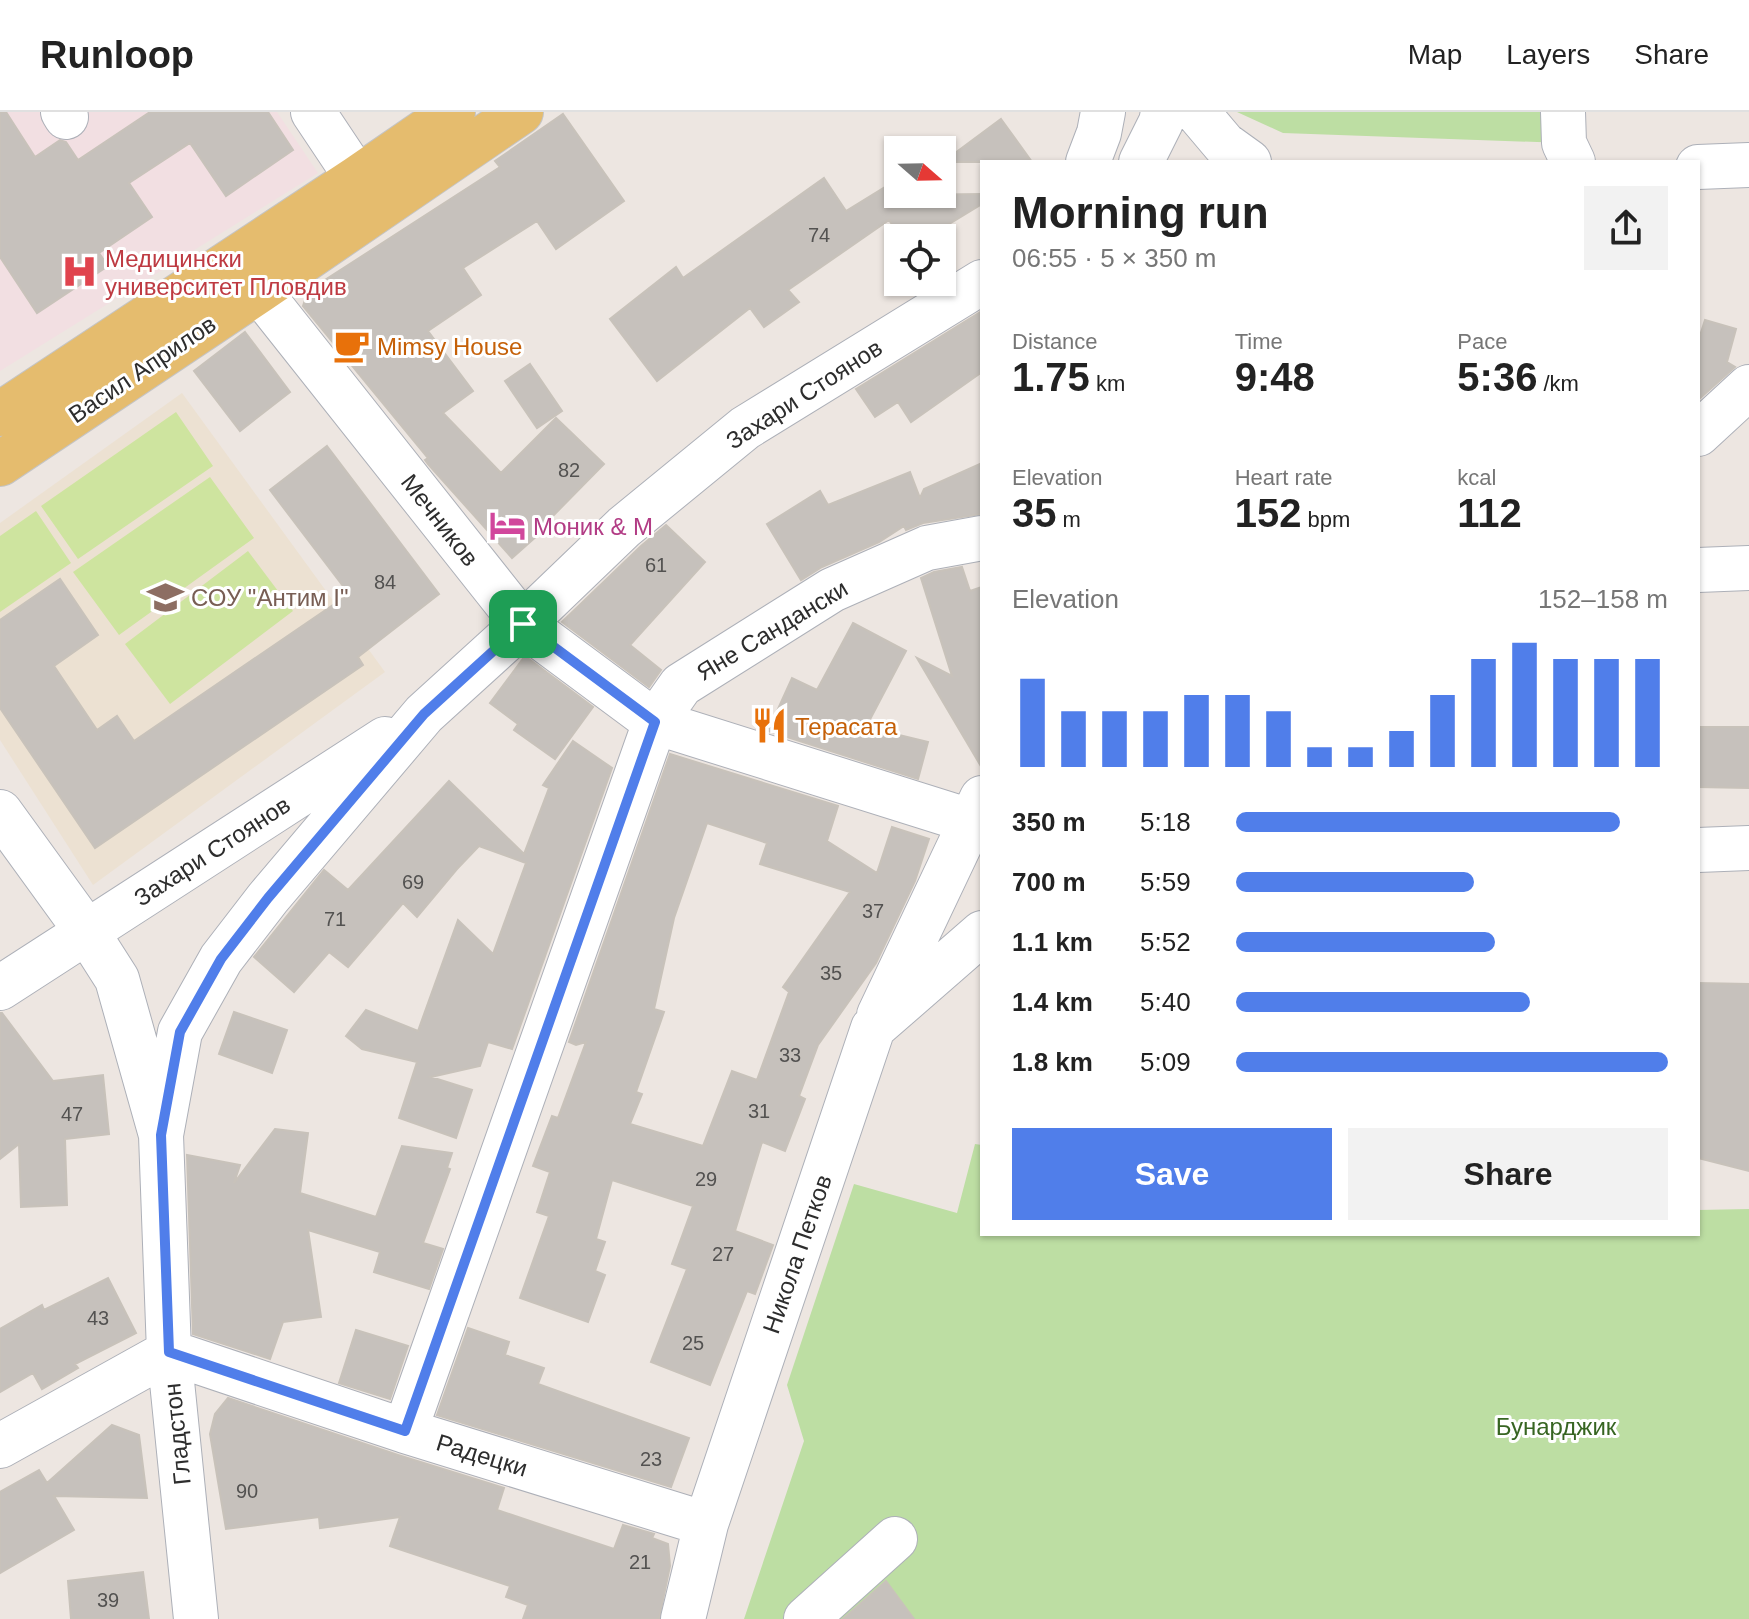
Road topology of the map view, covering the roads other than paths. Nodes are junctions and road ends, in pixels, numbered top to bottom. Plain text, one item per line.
1 (313, 112) edge
2 (453, 112) edge
3 (521, 112) edge
4 (1103, 112) edge
5 (1163, 112) edge
6 (1197, 112) edge
7 (1563, 112) edge
8 (1089, 160) edge
9 (1142, 160) edge
10 (1246, 160) edge
11 (1572, 160) edge
12 (1749, 165) edge
13 (1700, 167) edge
14 (357, 178) junction
15 (980, 283) edge
16 (259, 291) junction
17 (1749, 387) edge
18 (0, 414) edge
19 (1700, 432) edge
20 (0, 464) edge
21 (980, 538) edge
22 (1749, 568) edge
23 (1700, 570) edge
24 (523, 624) junction
25 (424, 714) junction
26 (655, 722) junction
27 (976, 810) edge
28 (0, 812) edge
29 (1749, 848) edge
30 (1700, 850) edge
31 (87, 932) junction
32 (980, 935) edge
33 (0, 988) edge
34 (873, 1028) junction
35 (161, 1135) junction
36 (169, 1352) junction
37 (405, 1431) junction
38 (0, 1446) edge
39 (706, 1524) junction
40 (895, 1539) dead end
41 (196, 1619) edge
42 (683, 1619) edge
43 (806, 1619) edge

1 - 14 street
2 - 14 main road, Васил Априлов
3 - 16 main road, Васил Априлов
4 - 8 street
5 - 9 street
6 - 10 street
7 - 11 street
12 - 13 street
14 - 18 main road, Васил Априлов
15 - 24 street, Захари Стоянов
16 - 20 main road, Васил Априлов
16 - 24 street, Мечников
17 - 19 street
21 - 26 street, Яне Сандански
22 - 23 street
24 - 25 street, Захари Стоянов
24 - 26 street, Мечников
25 - 31 street, Захари Стоянов
25 - 35 street, Захари Стоянов
26 - 27 street, Мечников
26 - 37 street, Яне Сандански
27 - 34 street
28 - 31 street, Гладстон
29 - 30 street
31 - 33 street, Захари Стоянов
31 - 35 street, Гладстон
32 - 34 street
34 - 39 street, Никола Петков
35 - 36 street, Гладстон
36 - 37 street, Радецки
36 - 38 street
36 - 41 street, Гладстон
37 - 39 street, Радецки
39 - 42 street, Никола Петков
40 - 43 street

